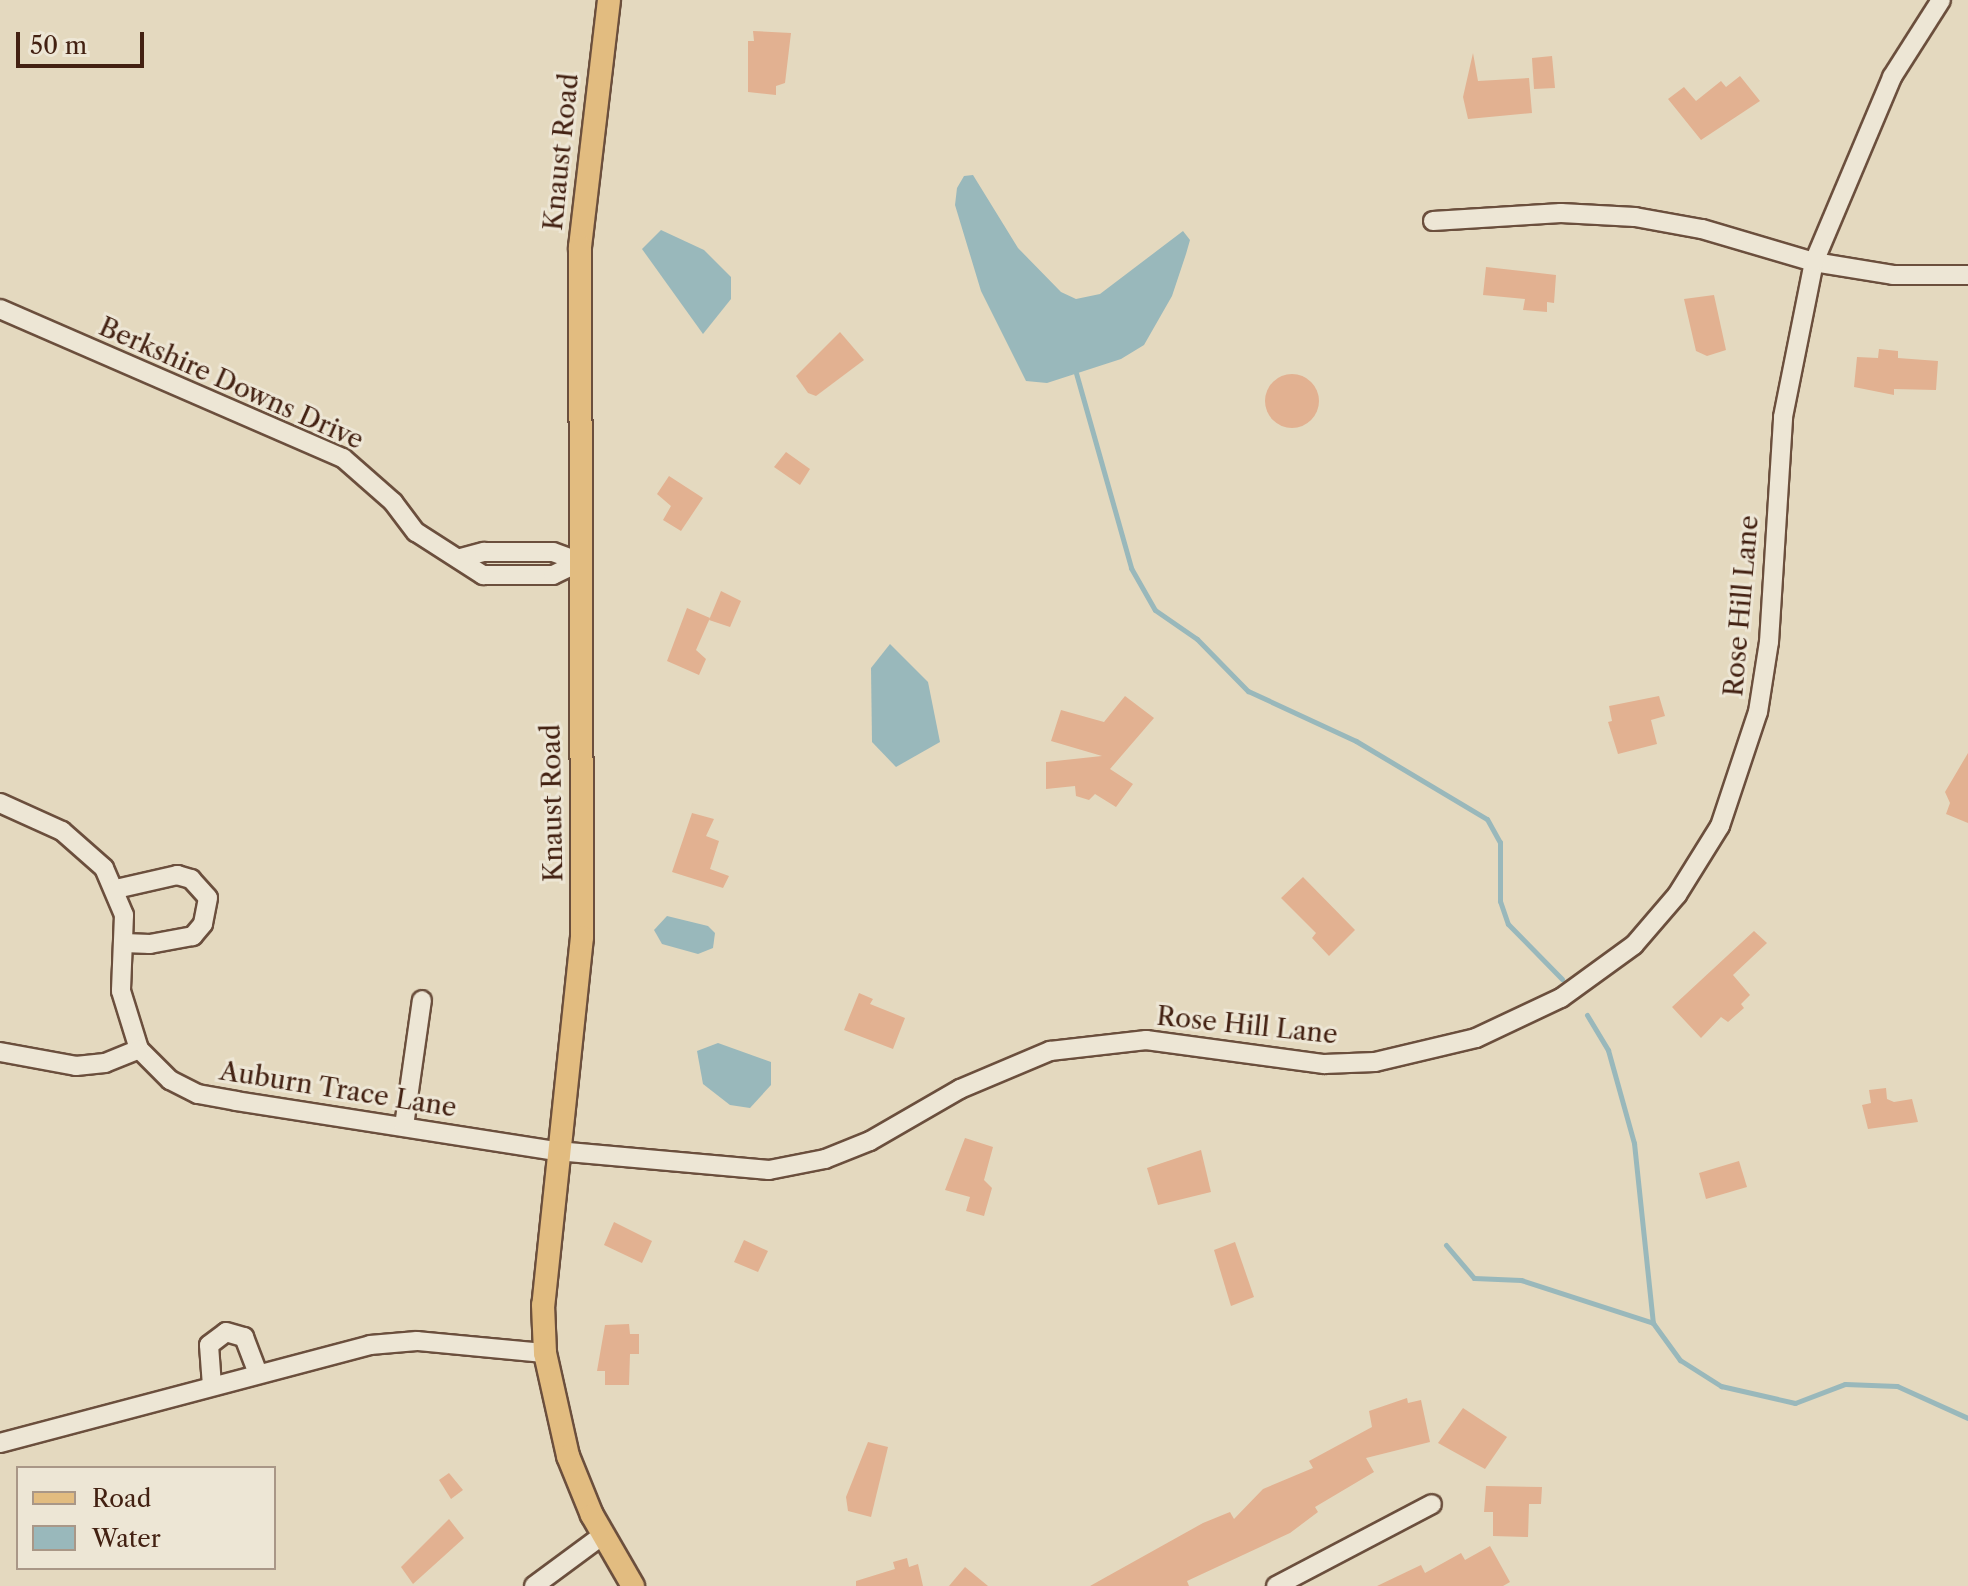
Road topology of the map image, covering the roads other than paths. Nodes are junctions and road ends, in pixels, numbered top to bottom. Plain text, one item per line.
1 (609, 0) edge
2 (1941, 0) edge
3 (1433, 221) dead end
4 (1814, 262) junction
5 (1968, 275) edge
6 (0, 309) edge
7 (580, 562) junction
8 (0, 803) edge
9 (116, 889) junction
10 (124, 943) junction
11 (422, 1000) dead end
12 (139, 1049) junction
13 (0, 1052) edge
14 (404, 1126) junction
15 (557, 1151) junction
16 (545, 1353) junction
17 (258, 1373) junction
18 (212, 1386) junction
19 (0, 1443) edge
20 (1432, 1504) dead end
21 (603, 1535) junction
22 (534, 1586) edge
23 (633, 1586) edge
24 (1276, 1586) edge

1 - 7 main road, Knaust Road
2 - 4 street, Rose Hill Lane
3 - 4 street
4 - 5 street
4 - 15 street, Rose Hill Lane
6 - 7 street, Berkshire Downs Drive
7 - 15 main road, Knaust Road
8 - 9 street, Auburn Trace Lane
9 - 10 street, Auburn Trace Lane
9 - 10 street
10 - 12 street, Auburn Trace Lane
11 - 14 street
12 - 13 street
12 - 14 street, Auburn Trace Lane
14 - 15 street, Auburn Trace Lane
15 - 16 main road, Knaust Road
16 - 17 street
16 - 21 main road, Knaust Road
17 - 18 street
17 - 18 street
18 - 19 street
20 - 24 street
21 - 22 street
21 - 23 main road, Knaust Road

